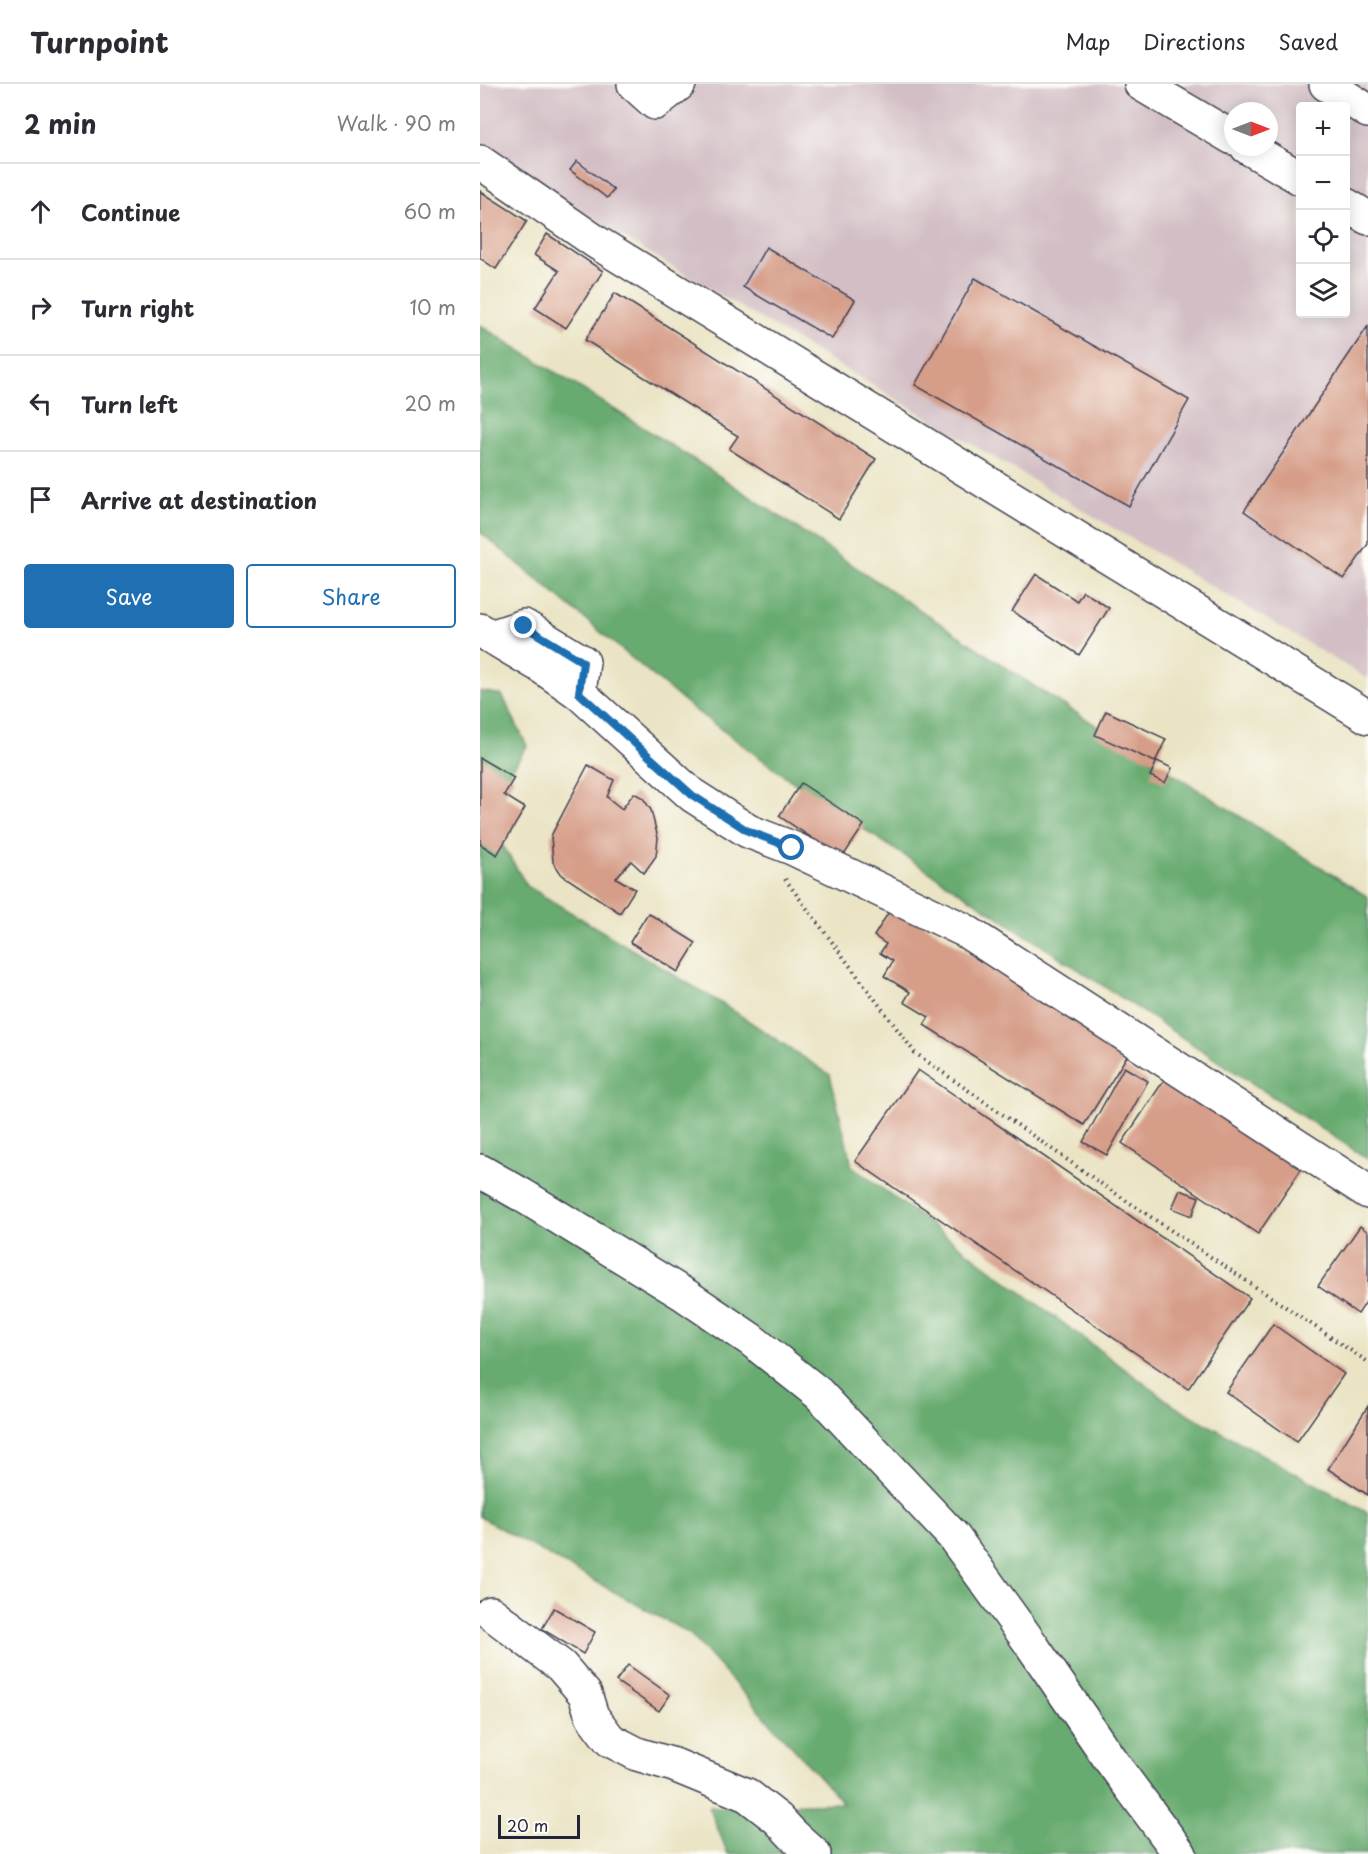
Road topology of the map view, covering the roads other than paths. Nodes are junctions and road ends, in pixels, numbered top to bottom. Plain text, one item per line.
1 (634, 84) edge
2 (679, 84) edge
3 (1141, 84) edge
4 (1326, 84) edge
5 (1368, 111) edge
6 (1224, 133) edge
7 (1262, 156) edge
8 (480, 162) edge
9 (1296, 176) edge
10 (1350, 208) edge
11 (1368, 219) edge
12 (485, 633) edge
13 (1368, 717) edge
14 (480, 1171) edge
15 (1368, 1192) edge
16 (491, 1613) dead end
17 (814, 1854) edge
18 (1180, 1854) edge

1 - 2 street
3 - 6 street
4 - 5 street
7 - 9 street
8 - 13 street
10 - 11 street
12 - 15 street
14 - 18 street
16 - 17 street

